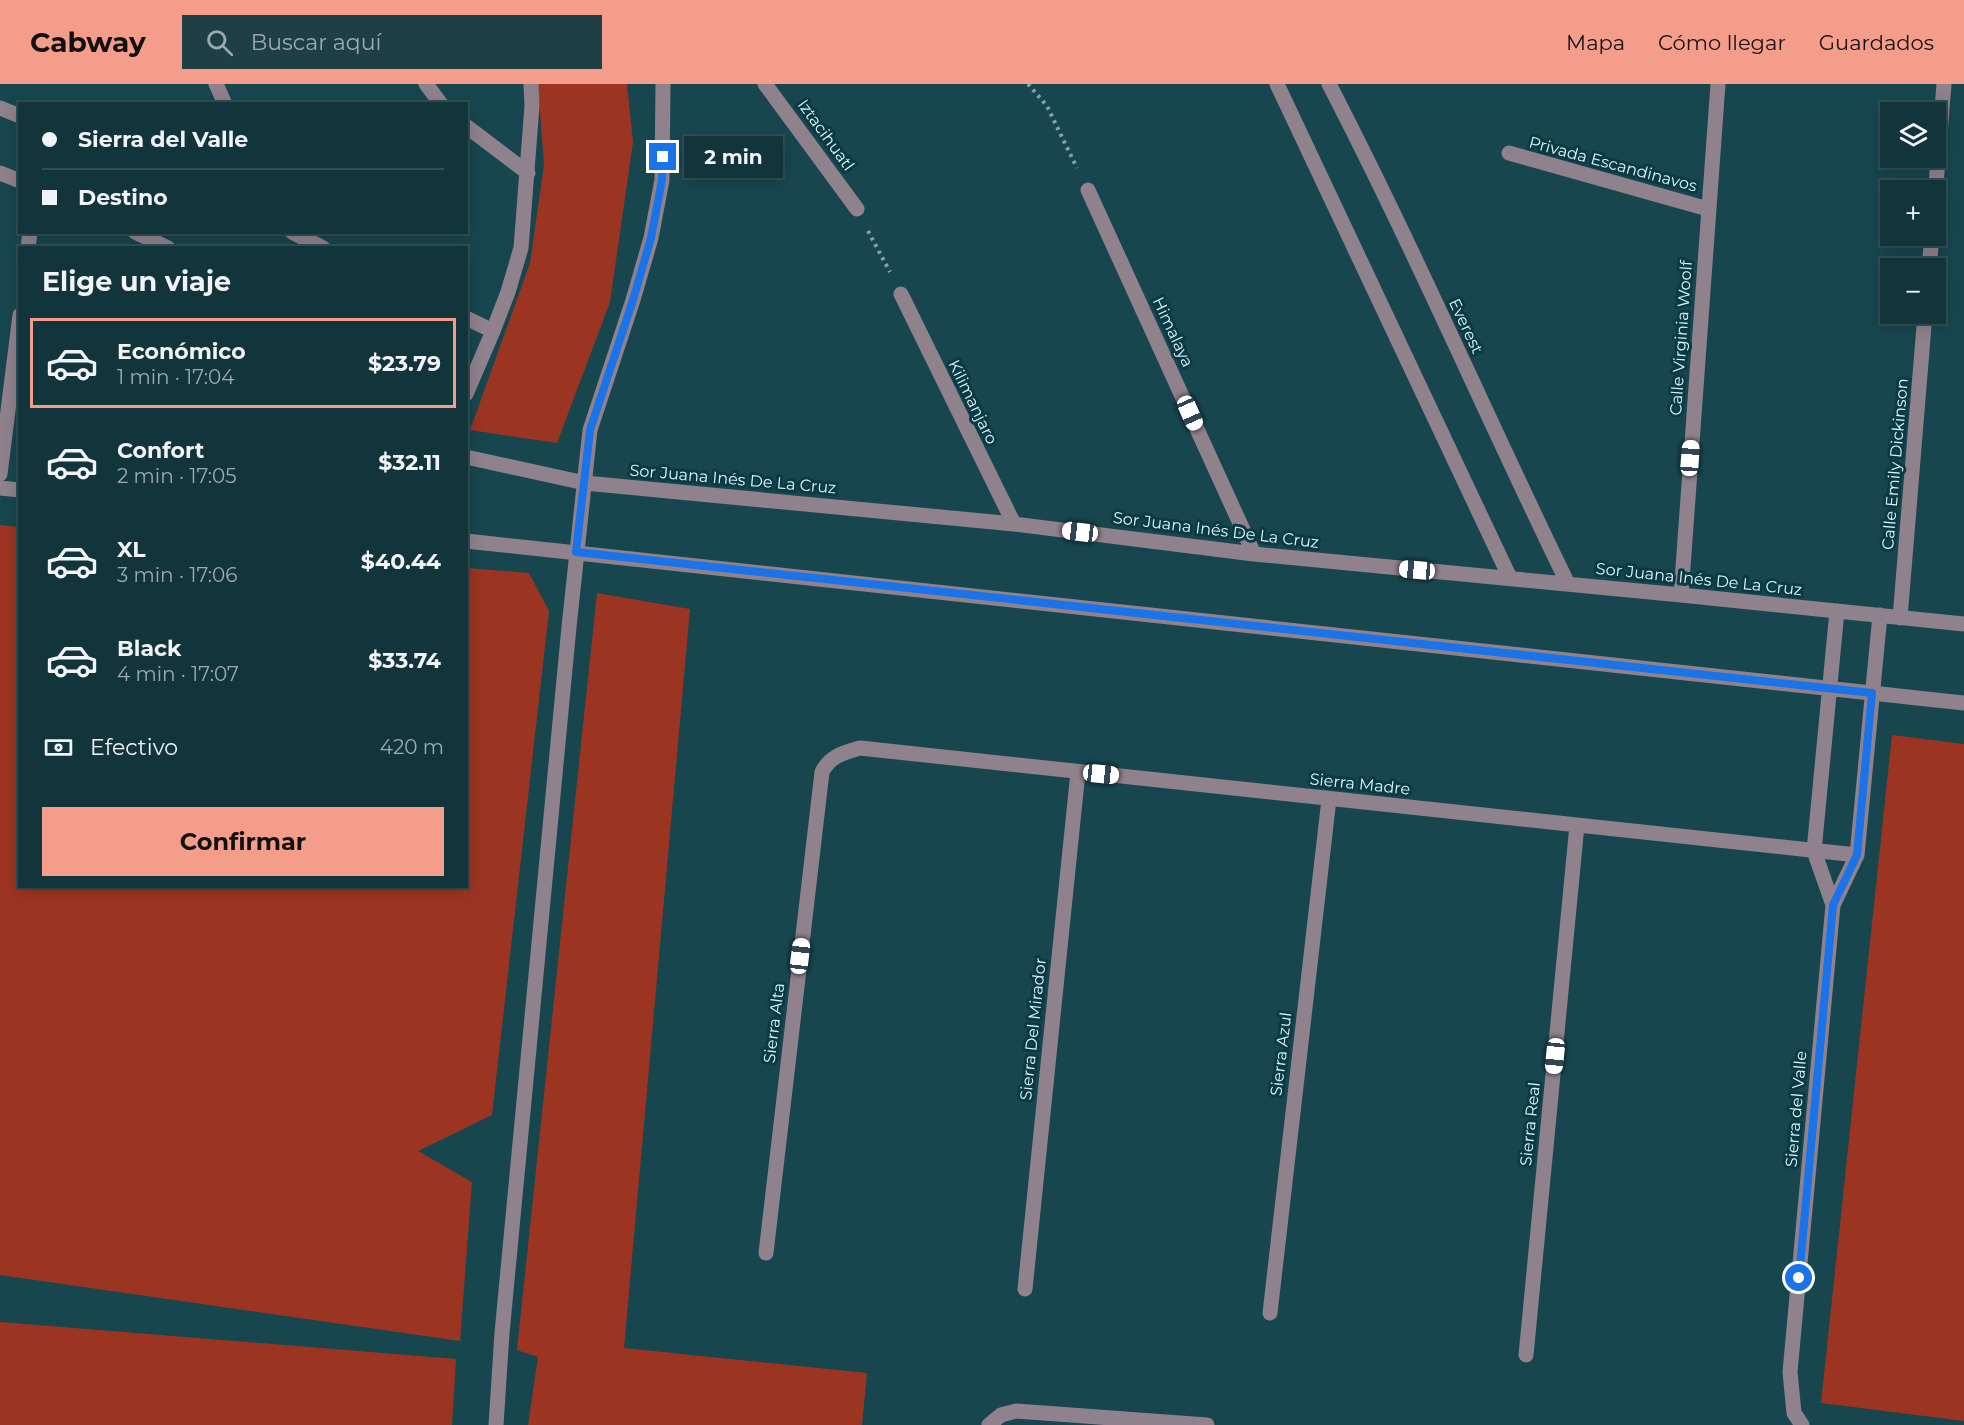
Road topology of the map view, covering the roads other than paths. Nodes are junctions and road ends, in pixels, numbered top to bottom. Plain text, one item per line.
1 (216, 84) edge
2 (426, 84) edge
3 (531, 84) edge
4 (663, 84) edge
5 (765, 84) edge
6 (1277, 84) edge
7 (1329, 84) edge
8 (1718, 84) edge
9 (1944, 84) edge
10 (224, 102) edge
11 (440, 102) edge
12 (0, 108) edge
13 (18, 115) edge
14 (468, 128) edge
15 (1509, 153) dead end
16 (0, 173) edge
17 (528, 173) junction
18 (18, 180) edge
19 (1936, 180) edge
20 (1088, 190) road end
21 (857, 209) road end
22 (1708, 209) junction
23 (139, 234) edge
24 (296, 234) edge
25 (164, 246) edge
26 (319, 246) edge
27 (901, 294) road end
28 (468, 319) edge
29 (1924, 324) edge
30 (18, 331) edge
31 (493, 332) junction
32 (468, 388) edge
33 (468, 458) edge
34 (0, 474) edge
35 (585, 483) junction
36 (0, 488) edge
37 (18, 490) edge
38 (1014, 524) junction
39 (468, 541) edge
40 (576, 552) junction
41 (1254, 554) junction
42 (1510, 578) junction
43 (1568, 584) junction
44 (1681, 595) junction
45 (1838, 611) junction
46 (1880, 615) junction
47 (1900, 618) junction
48 (1964, 624) edge
49 (1830, 688) junction
50 (1872, 693) junction
51 (1964, 703) edge
52 (860, 748) joint
53 (1078, 772) junction
54 (1329, 799) junction
55 (1577, 825) junction
56 (1814, 851) junction
57 (1857, 855) junction
58 (1833, 905) junction
59 (766, 1253) dead end
60 (1025, 1289) dead end
61 (1270, 1313) dead end
62 (1526, 1355) dead end
63 (496, 1425) edge
64 (989, 1425) edge
65 (1207, 1425) edge
66 (1802, 1425) edge

1 - 10 street
2 - 11 street
3 - 17 street
4 - 35 street
5 - 21 street, Iztacihuatl
6 - 42 street
7 - 43 street, Everest
8 - 22 street, Calle Virginia Woolf
9 - 19 street
12 - 13 street
14 - 17 street
15 - 22 street, Privada Escandinavos
16 - 18 street
17 - 31 street
20 - 41 street, Himalaya
22 - 44 street, Calle Virginia Woolf
23 - 25 street
24 - 26 street
27 - 38 street, Kilimanjaro
28 - 31 street
29 - 47 street, Calle Emily Dickinson
30 - 34 street
31 - 32 street
33 - 35 street, Sor Juana Inés De La Cruz
35 - 38 street, Sor Juana Inés De La Cruz
35 - 40 street
36 - 37 street
38 - 41 street, Sor Juana Inés De La Cruz
39 - 40 street
40 - 49 street
40 - 63 street
41 - 42 street, Sor Juana Inés De La Cruz
42 - 43 street, Sor Juana Inés De La Cruz
43 - 44 street, Sor Juana Inés De La Cruz
44 - 45 street, Sor Juana Inés De La Cruz
45 - 46 street, Sor Juana Inés De La Cruz
45 - 49 street
46 - 47 street, Sor Juana Inés De La Cruz
46 - 50 street
47 - 48 street, Sor Juana Inés De La Cruz
49 - 50 street
49 - 56 street
50 - 51 street
50 - 57 street
52 - 53 street, Sierra Madre
52 - 59 street, Sierra Alta
53 - 54 street, Sierra Madre
53 - 60 street, Sierra Del Mirador
54 - 55 street, Sierra Madre
54 - 61 street, Sierra Azul
55 - 56 street, Sierra Madre
55 - 62 street, Sierra Real
56 - 57 street, Sierra Madre
56 - 58 street
57 - 58 street, Sierra del Valle
58 - 66 street, Sierra del Valle
64 - 65 street

